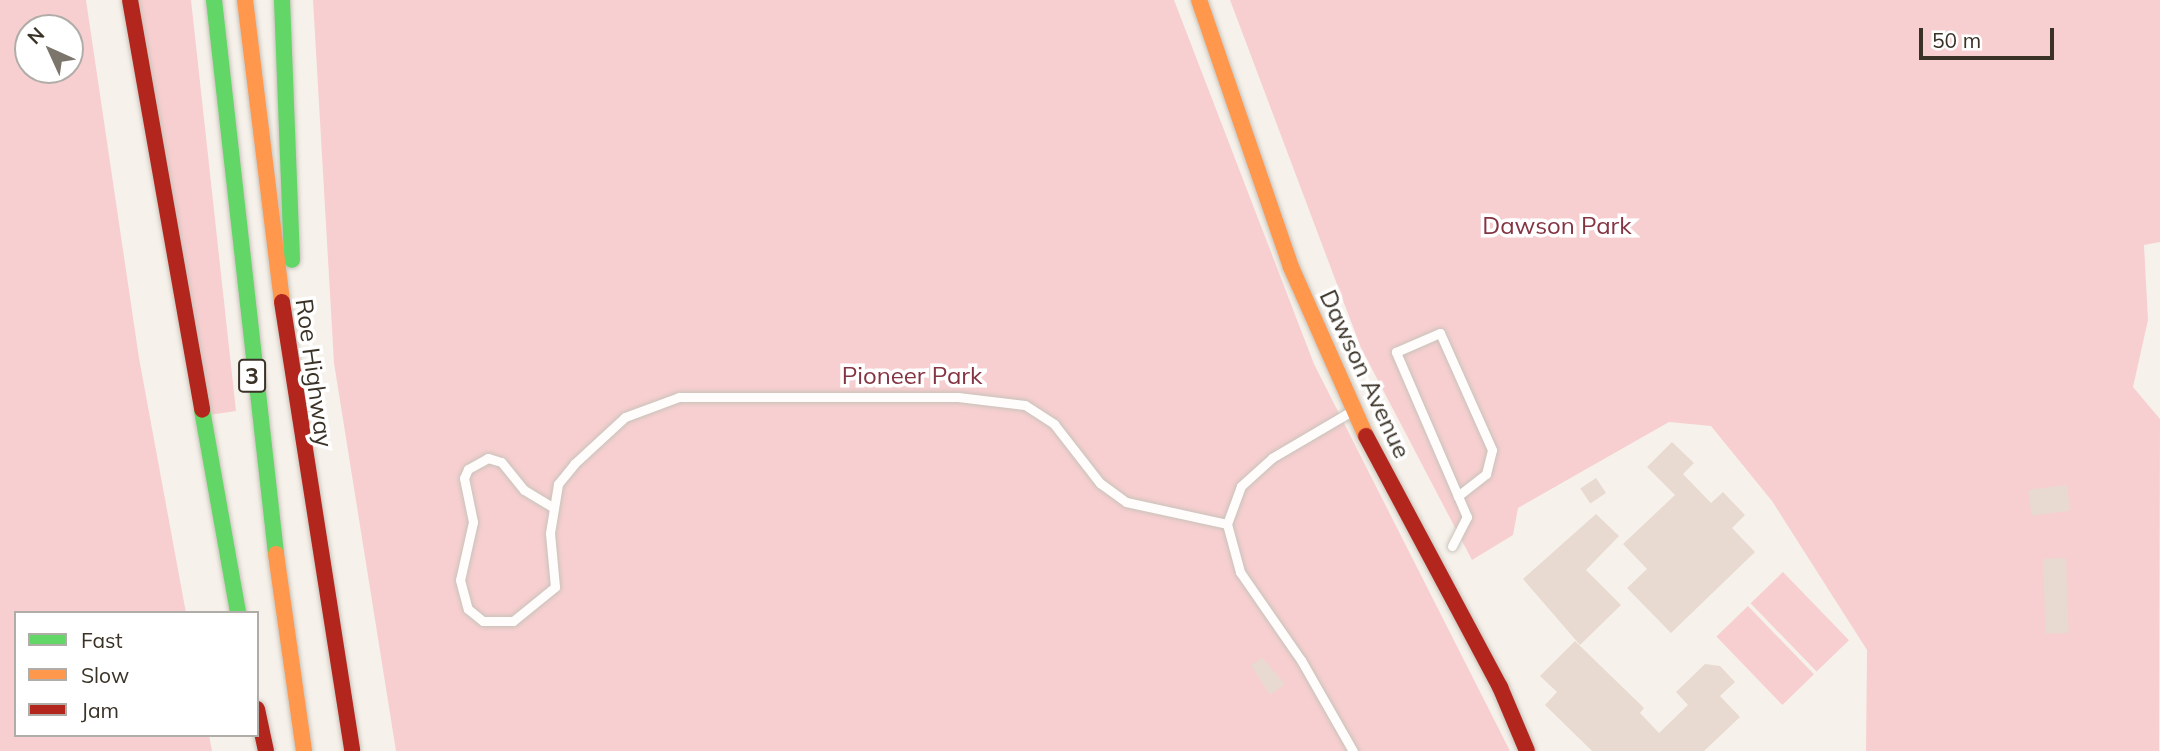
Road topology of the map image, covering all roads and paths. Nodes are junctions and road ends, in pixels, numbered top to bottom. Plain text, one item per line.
1 (130, 0) edge
2 (214, 0) edge
3 (245, 0) edge
4 (282, 0) edge
5 (1199, 0) edge
6 (292, 384) junction
7 (1353, 411) junction
8 (1458, 496) junction
9 (554, 508) junction
10 (1227, 524) junction
11 (1452, 546) dead end
12 (239, 611) edge
13 (259, 718) edge
14 (266, 751) edge
15 (304, 751) edge
16 (352, 751) edge
17 (1353, 751) edge
18 (1527, 751) edge

1 - 12 main road
2 - 15 main road, 3
3 - 6 main road, Roe Highway / 3
4 - 6 main road
5 - 7 main road, Dawson Avenue
6 - 16 main road, Roe Highway / 3
7 - 10 lane
7 - 18 main road, Dawson Avenue
8 - 8 lane
8 - 11 lane
9 - 9 lane
9 - 10 lane
10 - 17 lane
13 - 14 main road

